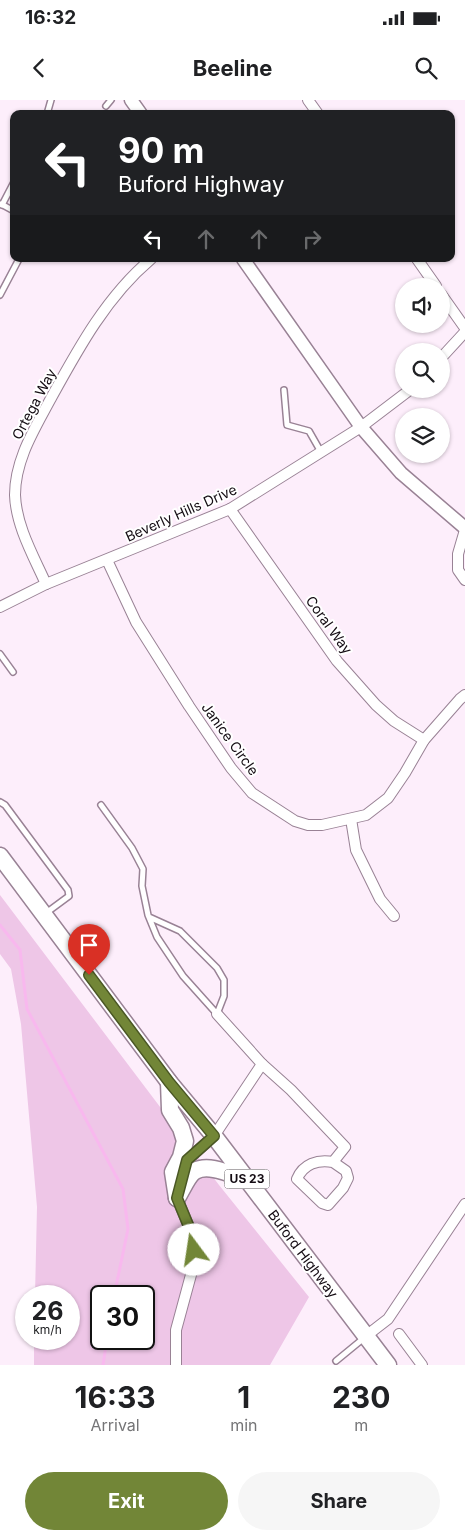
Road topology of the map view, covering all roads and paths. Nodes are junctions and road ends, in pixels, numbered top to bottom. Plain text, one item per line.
1 (111, 100) edge
2 (106, 106) dead end
3 (10, 189) edge
4 (1, 204) edge
5 (16, 262) edge
6 (147, 262) edge
7 (245, 262) edge
8 (419, 262) edge
9 (430, 278) edge
10 (0, 295) edge
11 (450, 307) edge
12 (465, 328) edge
13 (465, 332) edge
14 (450, 348) edge
15 (284, 390) dead end
16 (399, 398) edge
17 (361, 427) junction
18 (322, 452) junction
19 (230, 509) junction
20 (465, 529) edge
21 (107, 560) junction
22 (465, 580) edge
23 (46, 584) junction
24 (0, 607) edge
25 (0, 654) edge
26 (13, 672) dead end
27 (465, 695) edge
28 (424, 740) junction
29 (3, 804) edge
30 (101, 805) dead end
31 (351, 819) junction
32 (0, 856) edge
33 (44, 914) junction
34 (394, 916) dead end
35 (149, 918) junction
36 (217, 1014) junction
37 (262, 1064) junction
38 (169, 1082) junction
39 (214, 1136) junction
40 (333, 1162) junction
41 (246, 1179) junction
42 (177, 1198) junction
43 (465, 1204) edge
44 (399, 1334) dead end
45 (366, 1336) junction
46 (336, 1361) dead end
47 (176, 1365) edge
48 (388, 1365) edge
49 (422, 1365) edge

1 - 2 lane
3 - 4 lane
5 - 10 lane
6 - 23 street, Ortega Way
7 - 17 street
8 - 9 street
11 - 12 street
13 - 14 street
15 - 18 lane
16 - 17 street, Beverly Hills Drive
17 - 18 street, Beverly Hills Drive
17 - 20 street
18 - 19 street, Beverly Hills Drive
19 - 21 street, Beverly Hills Drive
19 - 28 street, Coral Way
20 - 22 street
21 - 23 street, Beverly Hills Drive
21 - 31 street, Janice Circle
23 - 24 street, Beverly Hills Drive
25 - 26 lane
27 - 28 street, Janice Circle
28 - 31 street, Janice Circle
29 - 33 lane
30 - 35 lane
31 - 34 street
32 - 33 main road, Buford Highway / US 23
33 - 38 main road, Buford Highway / US 23
35 - 36 lane
35 - 36 lane
36 - 37 street
37 - 39 street
37 - 40 street
38 - 39 main road, Buford Highway / US 23
38 - 42 main road
39 - 41 main road, Buford Highway / US 23
39 - 42 street
40 - 40 street
41 - 42 main road
41 - 45 main road, Buford Highway / US 23
42 - 47 street
43 - 45 street
44 - 49 street
45 - 46 lane
45 - 48 main road, Buford Highway / US 23

